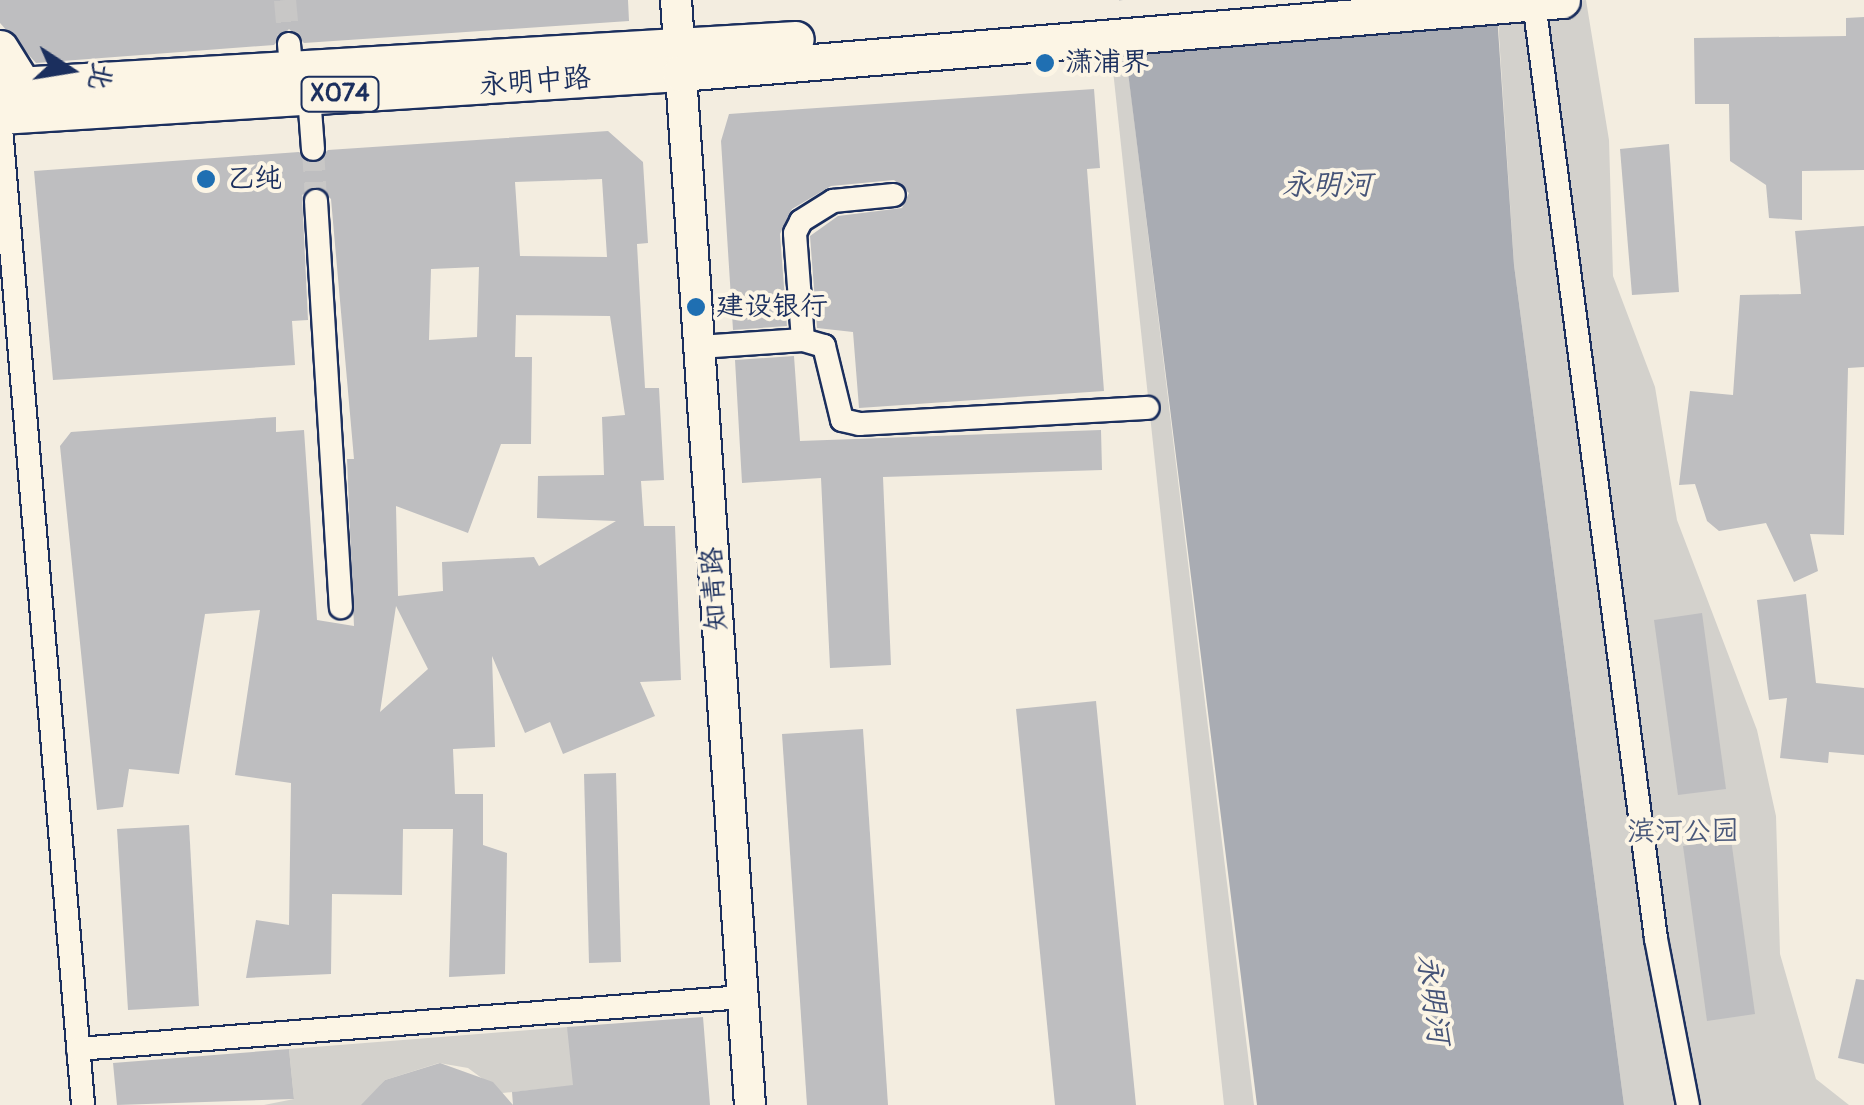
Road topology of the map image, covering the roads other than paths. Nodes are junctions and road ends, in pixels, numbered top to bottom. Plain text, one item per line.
1 (676, 0) edge
2 (1320, 0) edge
3 (1548, 1) edge
4 (1068, 30) junction
5 (0, 48) edge
6 (679, 60) junction
7 (296, 70) junction
8 (11, 85) edge
9 (0, 116) edge
10 (313, 149) tunnel mouth
11 (894, 195) dead end
12 (316, 201) tunnel mouth
13 (803, 340) junction
14 (699, 347) junction
15 (1148, 408) dead end
16 (341, 607) dead end
17 (1660, 960) junction
18 (743, 997) junction
19 (78, 1050) junction
20 (83, 1105) edge
21 (750, 1105) edge
22 (1674, 1105) edge
23 (1688, 1105) edge

1 - 6 main road, 知青路
2 - 4 main road, X074
3 - 4 main road, X074
3 - 17 street
4 - 6 main road, 永明中路 / X074
5 - 8 main road
6 - 7 main road, 永明中路 / X074
6 - 14 main road, 知青路
7 - 8 main road, 永明中路 / X074
7 - 9 main road, 永明中路 / X074
7 - 10 street
9 - 19 street
11 - 13 street
12 - 16 street
13 - 14 street
13 - 15 street
14 - 18 main road, 知青路
17 - 22 street
17 - 23 street
18 - 19 street
18 - 21 main road, 知青路
19 - 20 street

